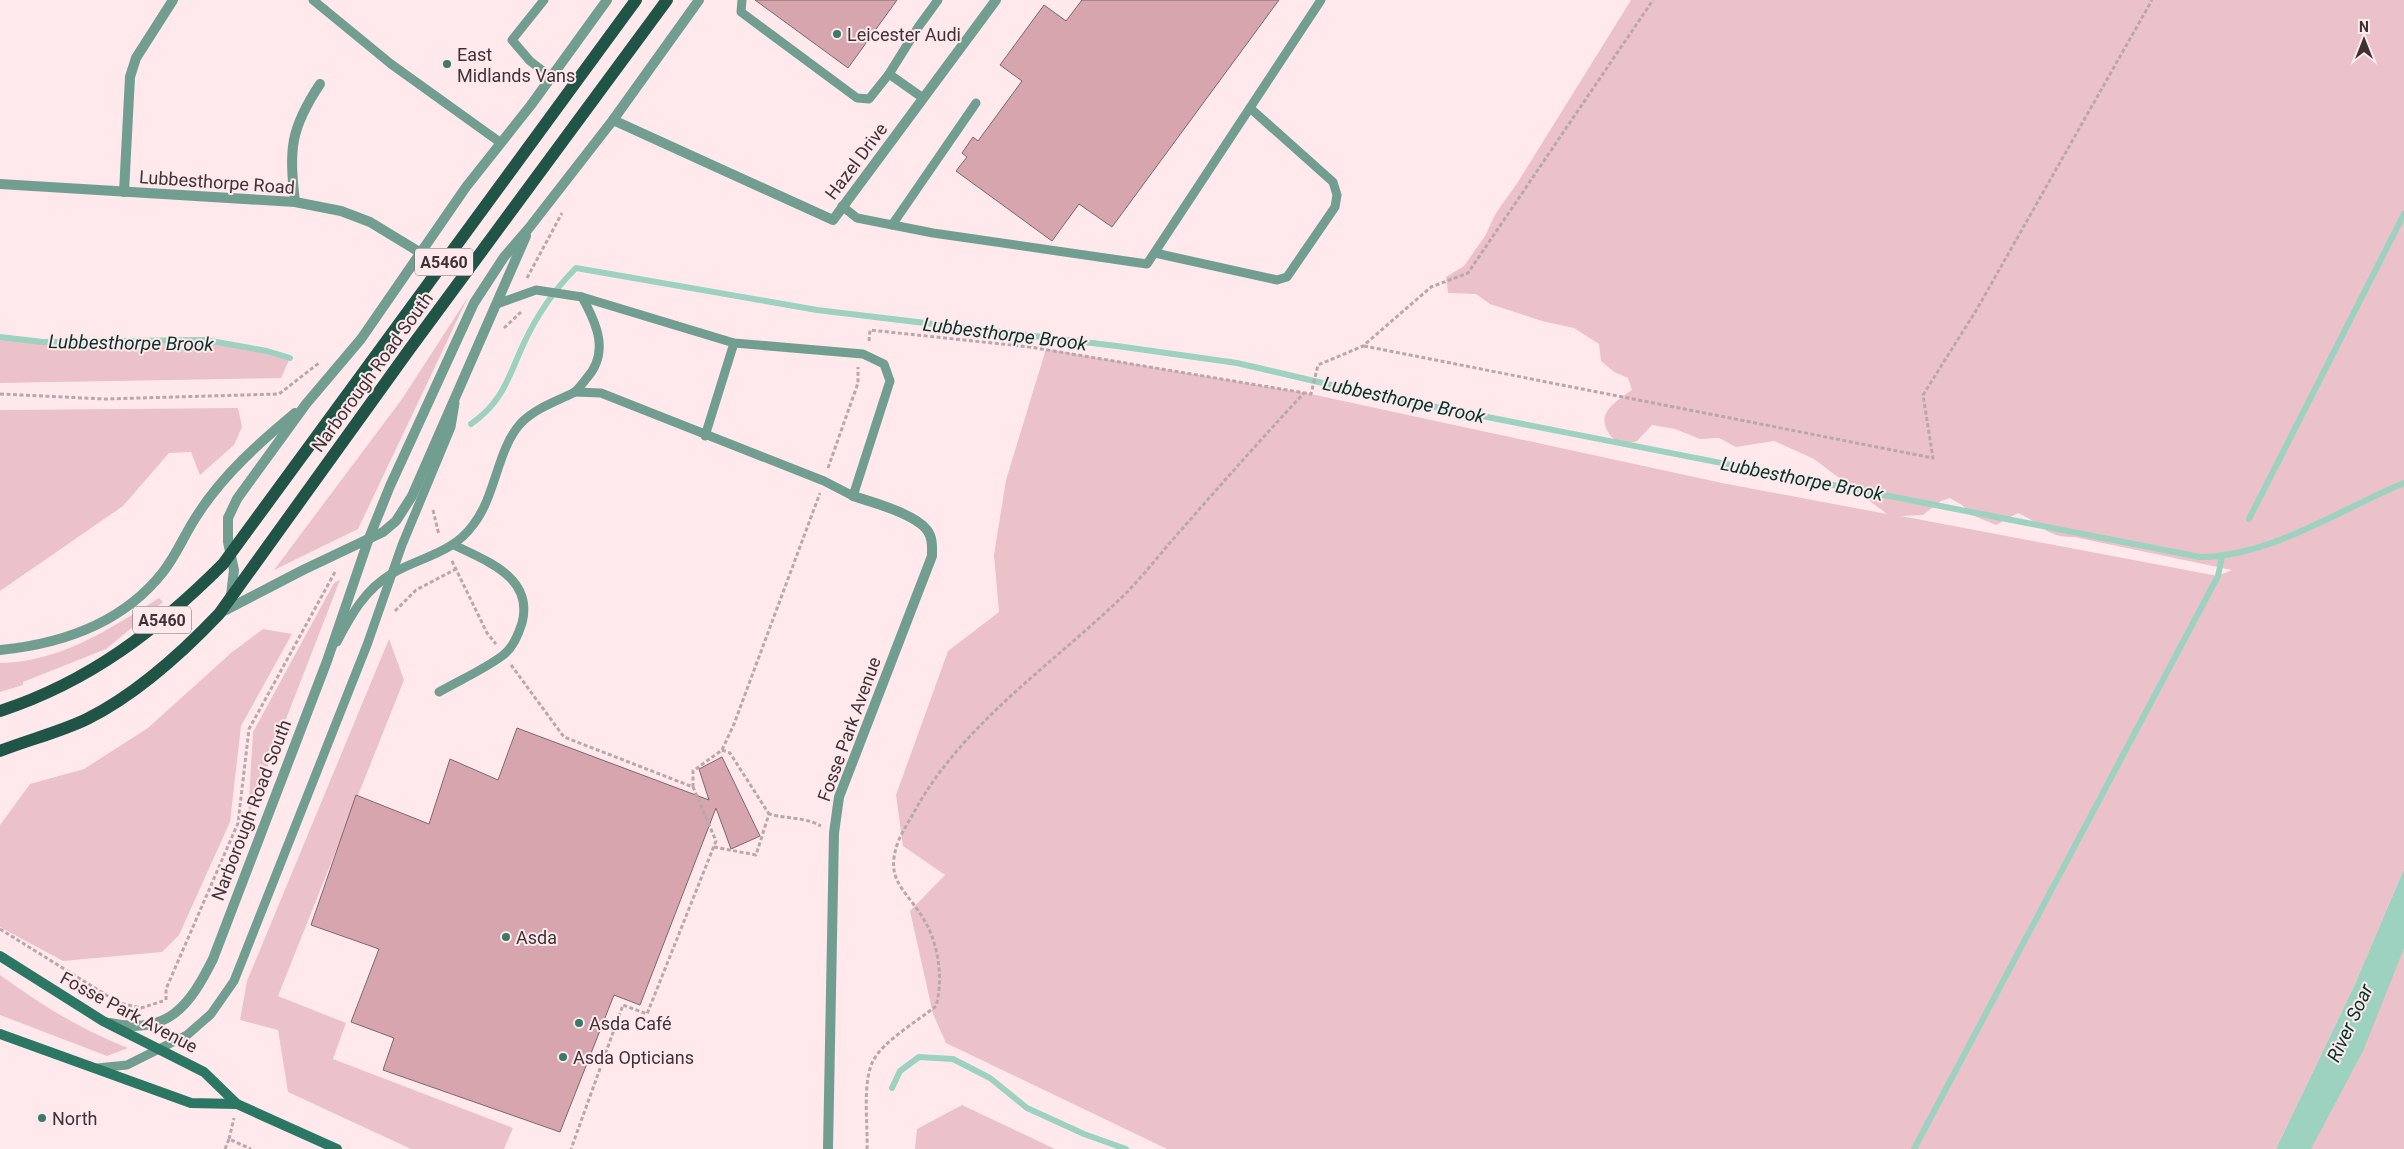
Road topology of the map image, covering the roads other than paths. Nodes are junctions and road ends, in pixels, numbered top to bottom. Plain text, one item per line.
1 (173, 0) edge
2 (313, 0) edge
3 (544, 0) edge
4 (607, 0) edge
5 (636, 0) edge
6 (667, 0) edge
7 (699, 0) edge
8 (742, 0) edge
9 (938, 0) edge
10 (996, 0) edge
11 (1321, 0) edge
12 (889, 74) junction
13 (551, 77) junction
14 (320, 84) dead end
15 (923, 98) junction
16 (976, 103) dead end
17 (1250, 108) junction
18 (613, 120) junction
19 (501, 142) junction
20 (0, 184) edge
21 (124, 192) junction
22 (295, 202) junction
23 (842, 206) junction
24 (892, 225) junction
25 (529, 228) junction
26 (421, 253) junction
27 (1154, 253) junction
28 (582, 296) junction
29 (497, 304) junction
30 (734, 342) junction
31 (575, 392) junction
32 (456, 395) junction
33 (306, 404) junction
34 (706, 436) junction
35 (853, 496) junction
36 (369, 538) junction
37 (450, 548) junction
38 (230, 554) junction
39 (391, 574) junction
40 (231, 595) junction
41 (219, 614) junction
42 (0, 650) edge
43 (327, 661) junction
44 (439, 692) dead end
45 (0, 711) edge
46 (0, 751) edge
47 (0, 956) edge
48 (103, 1021) junction
49 (0, 1035) edge
50 (160, 1049) junction
51 (97, 1068) junction
52 (237, 1104) junction
53 (337, 1149) edge
54 (828, 1149) edge

1 - 21 street
2 - 19 lane
3 - 13 lane
4 - 13 street, Narborough Road South
5 - 38 main road, Narborough Road South / A5460
6 - 40 main road, Narborough Road South / A5460
7 - 18 street, Narborough Road South
8 - 12 lane
9 - 12 lane
10 - 15 street, Hazel Drive
11 - 17 lane
12 - 15 lane
13 - 19 street, Narborough Road South
14 - 22 street
15 - 23 street, Hazel Drive
16 - 24 lane
17 - 27 lane
17 - 27 lane
18 - 23 street, Hazel Drive
18 - 25 street, Narborough Road South
19 - 26 street, Narborough Road South
20 - 21 street, Lubbesthorpe Road
21 - 22 street, Lubbesthorpe Road
22 - 26 street, Lubbesthorpe Road
23 - 24 lane
24 - 27 lane
25 - 29 street, Narborough Road South
25 - 36 street, Narborough Road South
26 - 33 street, Narborough Road South
28 - 29 lane
28 - 30 lane
28 - 31 lane
29 - 32 street, Narborough Road South
30 - 34 lane
30 - 35 lane
31 - 34 lane
31 - 37 lane
32 - 36 street, Narborough Road South
32 - 39 lane
33 - 38 street, Narborough Road South
33 - 42 street, Narborough Road South
34 - 35 lane
35 - 54 street, Fosse Park Avenue
36 - 41 street, Narborough Road South
36 - 43 street, Narborough Road South
37 - 39 lane
37 - 44 lane
38 - 40 street, Narborough Road South
38 - 45 main road, Narborough Road South / A5460
39 - 43 lane
39 - 50 lane
40 - 41 main road, Narborough Road South / A5460
41 - 46 main road, Narborough Road South / A5460
43 - 48 street, Narborough Road South
47 - 48 street, Fosse Park Avenue
48 - 50 street, Fosse Park Avenue
49 - 51 street, Fosse Park Avenue
50 - 51 lane
50 - 52 street, Fosse Park Avenue
51 - 52 street, Fosse Park Avenue
52 - 53 street, Fosse Park Avenue

